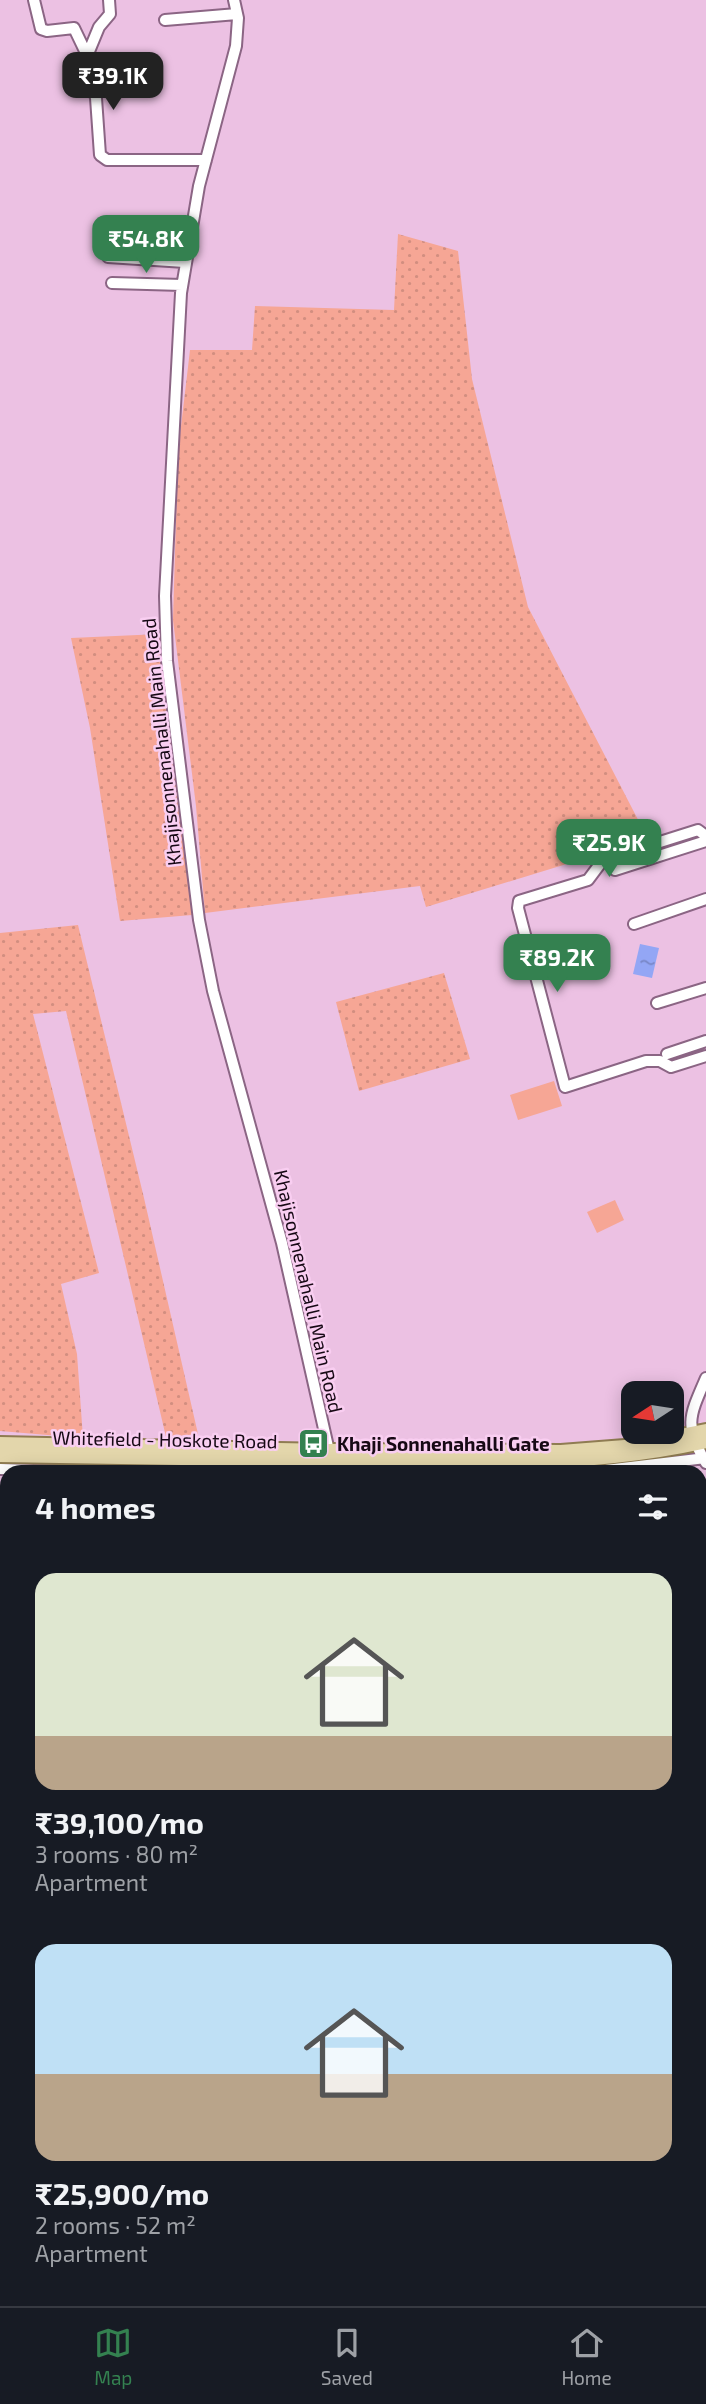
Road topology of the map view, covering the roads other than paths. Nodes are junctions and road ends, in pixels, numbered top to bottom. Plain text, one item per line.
1 (34, 0) edge
2 (109, 0) edge
3 (234, 0) edge
4 (237, 14) junction
5 (165, 20) dead end
6 (86, 53) junction
7 (206, 160) junction
8 (108, 257) dead end
9 (186, 262) junction
10 (112, 283) dead end
11 (182, 285) junction
12 (706, 839) edge
13 (615, 870) dead end
14 (706, 899) edge
15 (634, 924) dead end
16 (706, 988) edge
17 (657, 1003) dead end
18 (706, 1041) edge
19 (667, 1054) dead end
20 (706, 1056) edge
21 (706, 1378) edge
22 (700, 1438) edge
23 (0, 1444) edge
24 (0, 1455) edge
25 (705, 1460) edge
26 (330, 1461) edge
27 (657, 1465) edge

1 - 6 street
2 - 6 street
3 - 4 street, Khajisonnenahalli Main Road
4 - 5 street
4 - 7 street, Khajisonnenahalli Main Road
6 - 7 street
7 - 9 street, Khajisonnenahalli Main Road
8 - 9 street
9 - 11 street, Khajisonnenahalli Main Road
10 - 11 street
11 - 26 street, Khajisonnenahalli Main Road
12 - 13 street
12 - 20 street
14 - 15 street
16 - 17 street
18 - 19 street
21 - 22 street
22 - 25 street
22 - 26 main road, Whitefield - Hoskote Road
23 - 26 main road, Whitefield - Hoskote Road
24 - 26 main road, Whitefield - Hoskote Road
25 - 27 street

